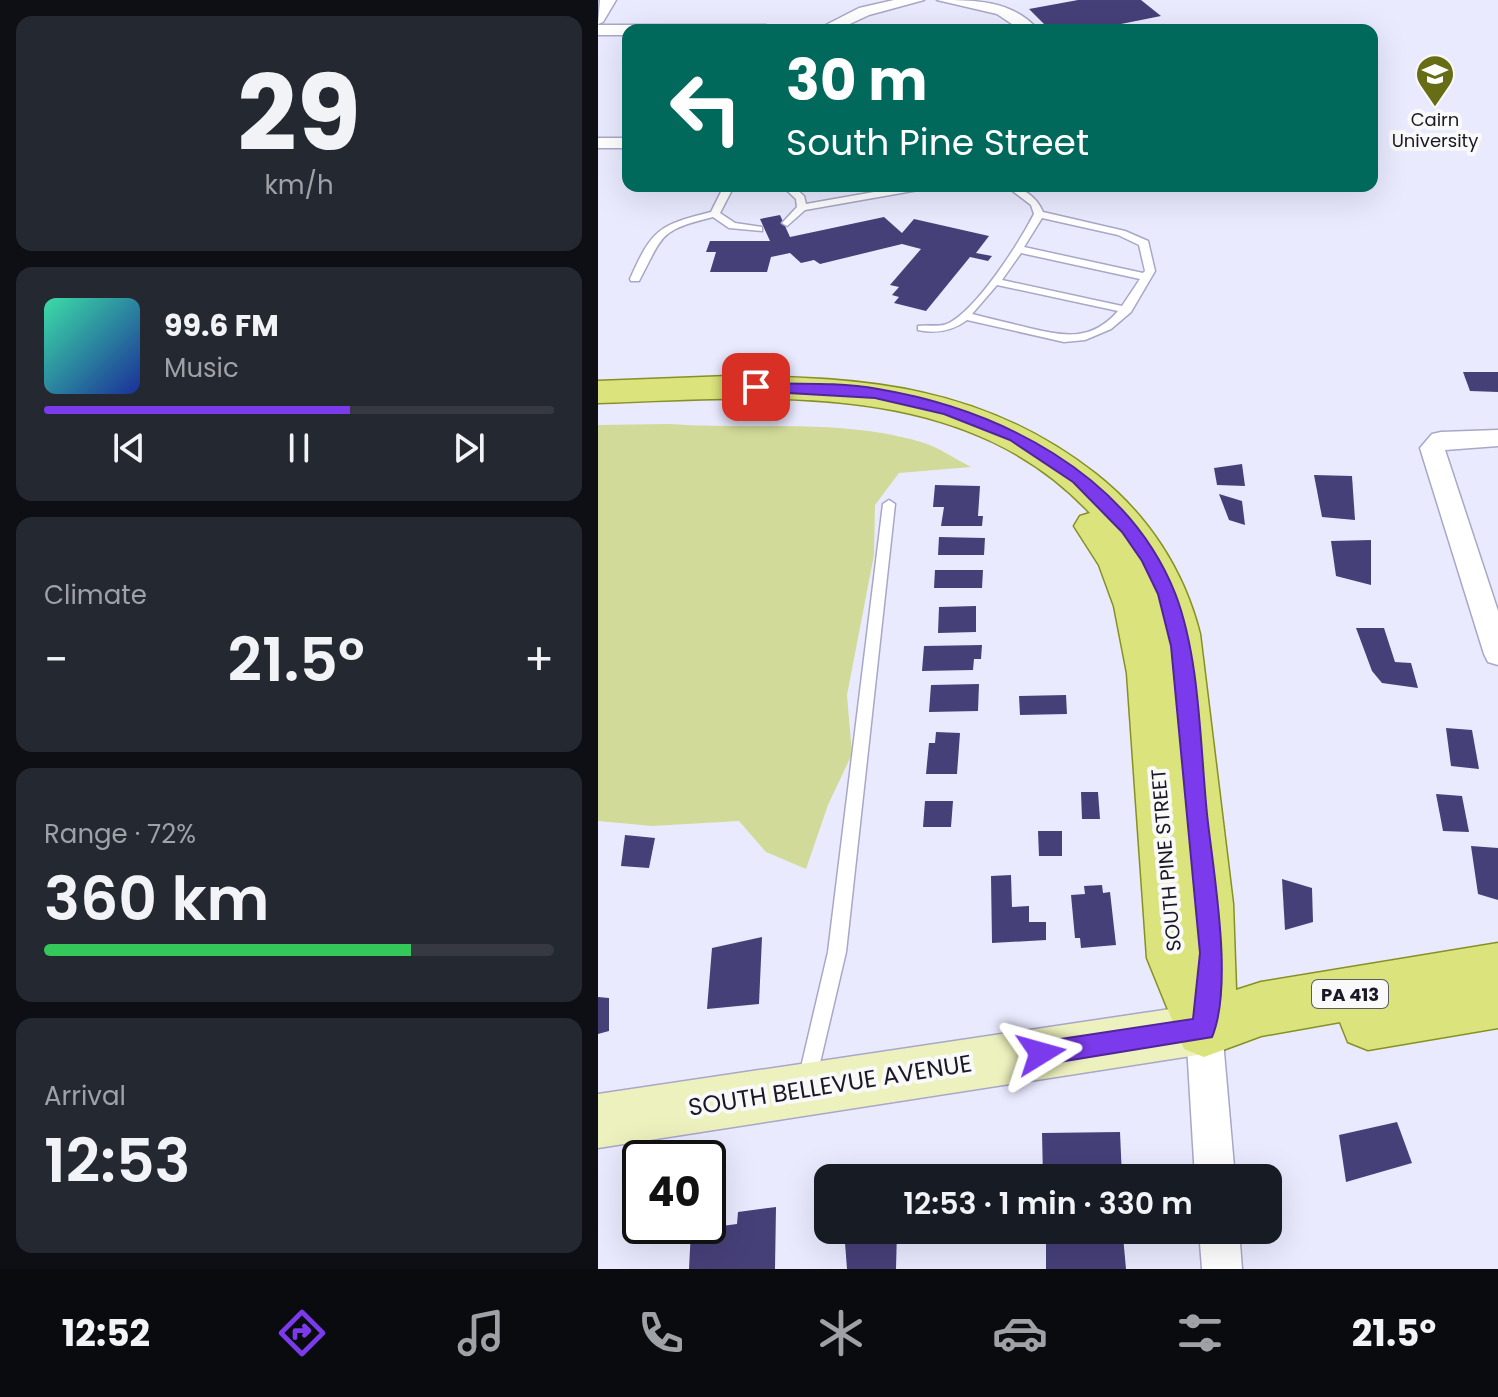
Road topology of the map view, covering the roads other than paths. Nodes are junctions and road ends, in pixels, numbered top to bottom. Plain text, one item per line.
1 (608, 0) edge
2 (916, 0) edge
3 (945, 0) edge
4 (598, 19) edge
5 (837, 24) edge
6 (1023, 24) edge
7 (598, 30) edge
8 (622, 30) edge
9 (598, 143) edge
10 (622, 143) edge
11 (726, 192) edge
12 (794, 192) edge
13 (891, 192) edge
14 (1019, 192) edge
15 (802, 208) junction
16 (715, 214) junction
17 (1039, 214) junction
18 (787, 223) dead end
19 (759, 229) dead end
20 (1018, 249) junction
21 (1146, 277) junction
22 (635, 279) dead end
23 (994, 281) junction
24 (1127, 310) junction
25 (966, 316) junction
26 (922, 328) dead end
27 (598, 392) edge
28 (598, 408) edge
29 (1498, 438) edge
30 (889, 504) dead end
31 (1498, 654) edge
32 (1498, 969) edge
33 (1498, 1001) edge
34 (1204, 1029) junction
35 (805, 1088) junction
36 (598, 1121) edge
37 (1214, 1164) edge
38 (1220, 1244) edge
39 (1222, 1269) edge

1 - 4 street
2 - 5 street
3 - 6 street
7 - 8 street
9 - 10 street
11 - 16 lane
12 - 15 lane
13 - 15 lane
14 - 17 lane
15 - 18 lane
16 - 19 lane
16 - 22 lane
17 - 20 lane
17 - 21 lane
20 - 21 lane
20 - 23 lane
21 - 24 lane
23 - 24 lane
23 - 25 lane
24 - 25 lane
25 - 26 lane
27 - 34 main road, SOUTH PINE STREET
28 - 34 main road, SOUTH PINE STREET
29 - 31 street
30 - 35 lane
32 - 34 main road, SOUTH BELLEVUE AVENUE / PA 413
33 - 34 main road, SOUTH BELLEVUE AVENUE / PA 413
34 - 35 street, SOUTH BELLEVUE AVENUE
34 - 37 street
35 - 36 street, SOUTH BELLEVUE AVENUE
38 - 39 street

